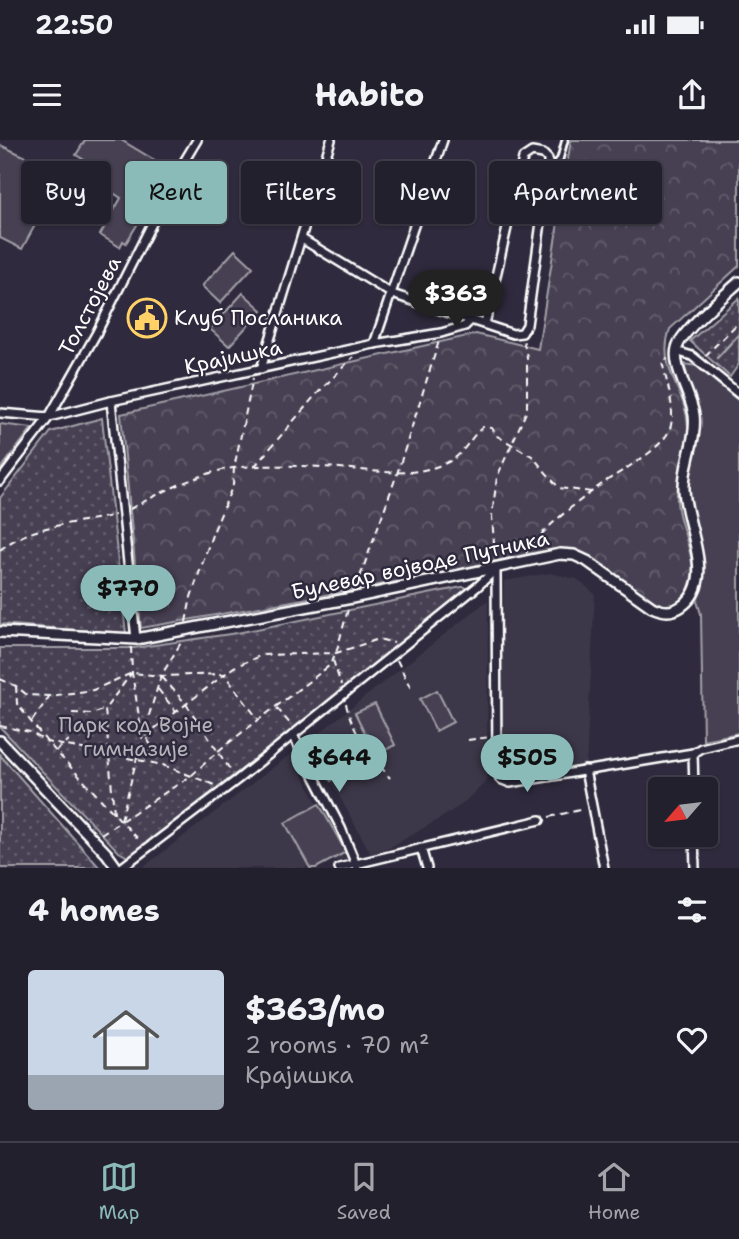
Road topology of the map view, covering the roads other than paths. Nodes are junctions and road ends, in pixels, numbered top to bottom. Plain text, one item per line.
1 (197, 140) edge
2 (331, 140) edge
3 (443, 140) edge
4 (565, 140) edge
5 (523, 161) edge
6 (548, 161) edge
7 (559, 161) edge
8 (508, 224) edge
9 (541, 224) edge
10 (302, 239) junction
11 (739, 282) edge
12 (392, 294) junction
13 (471, 320) junction
14 (485, 324) junction
15 (374, 344) junction
16 (674, 355) junction
17 (257, 370) junction
18 (739, 394) edge
19 (111, 401) junction
20 (0, 413) edge
21 (49, 417) junction
22 (0, 481) edge
23 (496, 569) junction
24 (0, 632) edge
25 (132, 639) junction
26 (295, 733) junction
27 (739, 739) edge
28 (0, 741) edge
29 (693, 753) junction
30 (585, 770) junction
31 (694, 777) edge
32 (540, 820) road end
33 (694, 847) edge
34 (421, 848) junction
35 (357, 866) edge
36 (123, 867) edge
37 (339, 868) edge
38 (426, 868) edge
39 (604, 868) edge
40 (695, 868) edge

1 - 21 street, Толстојева
2 - 10 street
3 - 12 street
4 - 7 lane
5 - 6 street
8 - 14 street
9 - 14 street
10 - 12 street
10 - 17 street
11 - 16 street
12 - 13 street
12 - 15 street
13 - 14 street
13 - 15 street, Крајишка
15 - 17 street, Крајишка
16 - 18 street
16 - 23 street, Булевар војводе Путника
17 - 19 street, Крајишка
19 - 21 street, Крајишка
19 - 25 street
20 - 21 street, Крајишка
21 - 22 street, Толстојева
23 - 25 street, Булевар војводе Путника
23 - 26 street
23 - 30 street
24 - 25 street, Булевар војводе Путника
26 - 35 street
26 - 36 street
27 - 29 street
28 - 36 street
29 - 30 street
29 - 31 street
30 - 39 street
32 - 34 street
33 - 40 street
34 - 35 street
34 - 38 street
35 - 37 street

